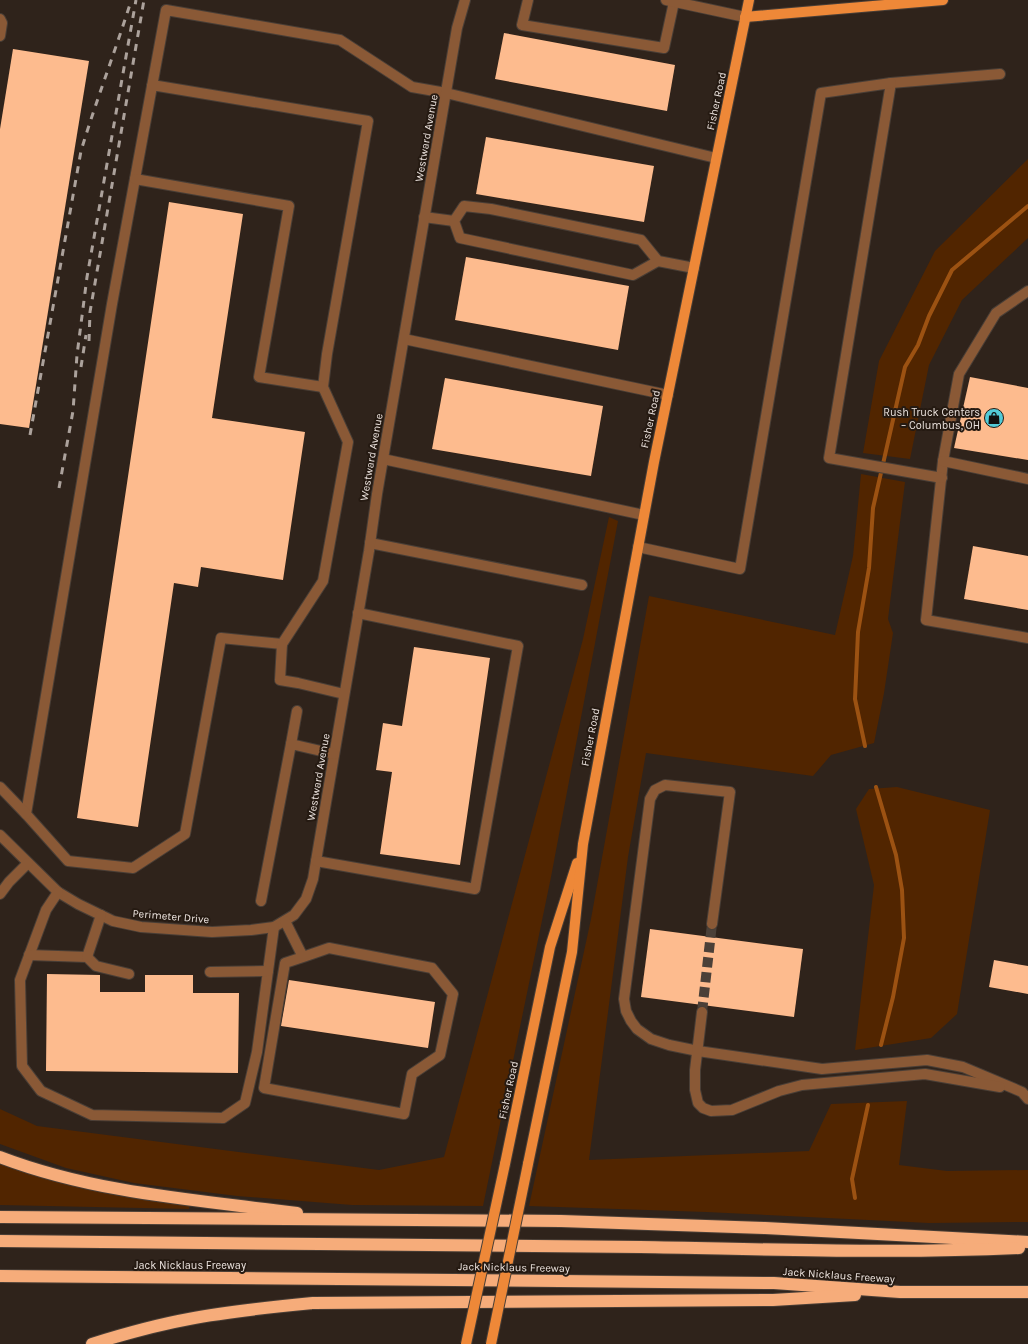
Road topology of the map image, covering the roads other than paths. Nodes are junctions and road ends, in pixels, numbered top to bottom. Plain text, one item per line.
1 (465, 0) edge
2 (528, 0) edge
3 (749, 0) edge
4 (944, 0) edge
5 (670, 1) edge
6 (745, 17) junction
7 (0, 20) edge
8 (0, 36) edge
9 (1000, 74) dead end
10 (891, 83) junction
11 (152, 85) junction
12 (446, 93) junction
13 (716, 158) junction
14 (135, 179) junction
15 (424, 217) junction
16 (454, 221) junction
17 (658, 261) junction
18 (694, 268) junction
19 (1028, 291) edge
20 (404, 339) junction
21 (323, 387) junction
22 (668, 395) junction
23 (383, 459) junction
24 (943, 461) junction
25 (942, 478) junction
26 (1028, 479) edge
27 (644, 515) junction
28 (370, 543) junction
29 (638, 547) junction
30 (582, 585) dead end
31 (358, 613) junction
32 (1028, 638) edge
33 (282, 644) junction
34 (344, 694) junction
35 (297, 711) dead end
36 (291, 744) junction
37 (334, 754) junction
38 (0, 787) edge
39 (26, 814) junction
40 (0, 835) edge
41 (583, 844) junction
42 (316, 861) junction
43 (28, 863) junction
44 (1, 891) edge
45 (58, 892) junction
46 (261, 901) dead end
47 (101, 915) junction
48 (290, 918) junction
49 (712, 924) tunnel mouth
50 (274, 927) junction
51 (29, 955) junction
52 (302, 957) junction
53 (87, 958) junction
54 (268, 971) junction
55 (210, 972) dead end
56 (128, 974) dead end
57 (702, 1012) tunnel mouth
58 (698, 1050) junction
59 (1026, 1094) edge
60 (0, 1157) edge
61 (0, 1217) edge
62 (353, 1220) junction
63 (0, 1241) edge
64 (1028, 1242) edge
65 (1028, 1248) edge
66 (0, 1276) edge
67 (900, 1292) junction
68 (1028, 1292) edge
69 (92, 1344) edge
70 (466, 1344) edge
71 (491, 1344) edge

1 - 12 street, Westward Avenue
2 - 5 street
3 - 6 main road, Fisher Road
4 - 6 main road
5 - 6 street
6 - 13 main road, Fisher Road
7 - 8 street
9 - 10 street
10 - 25 street
10 - 29 street
11 - 12 street
11 - 14 street
11 - 21 street
12 - 13 street
12 - 15 street, Westward Avenue
13 - 18 main road, Fisher Road
14 - 21 street
14 - 39 street
15 - 16 street
15 - 20 street, Westward Avenue
16 - 17 street
16 - 17 street
17 - 18 street
18 - 22 main road, Fisher Road
19 - 24 street
20 - 22 street
20 - 23 street, Westward Avenue
21 - 33 street
22 - 27 main road, Fisher Road
23 - 27 street
23 - 28 street, Westward Avenue
24 - 25 street
24 - 26 street
25 - 32 street
27 - 29 main road, Fisher Road
28 - 30 street
28 - 31 street, Westward Avenue
29 - 41 main road, Fisher Road
31 - 34 street, Westward Avenue
31 - 42 street
33 - 34 street
33 - 39 street
34 - 37 street, Westward Avenue
35 - 36 street
36 - 37 street
36 - 46 street
37 - 42 street, Westward Avenue
38 - 39 street
40 - 43 street, Perimeter Drive
41 - 70 main road, Fisher Road, bridge
41 - 71 main road, Fisher Road, bridge
42 - 48 street, Westward Avenue
43 - 44 street
43 - 45 street, Perimeter Drive
45 - 47 street, Perimeter Drive
45 - 51 street
47 - 50 street, Perimeter Drive
47 - 53 street
48 - 50 street, Perimeter Drive
48 - 52 street
49 - 58 street
50 - 54 street
51 - 53 street
51 - 54 street
52 - 52 street
53 - 56 street
54 - 55 street
57 - 58 street
58 - 59 street
58 - 59 street
60 - 62 highway
61 - 62 highway
62 - 64 highway
63 - 65 highway, Jack Nicklaus Freeway
66 - 67 highway, Jack Nicklaus Freeway
67 - 68 highway, Jack Nicklaus Freeway
67 - 69 highway

